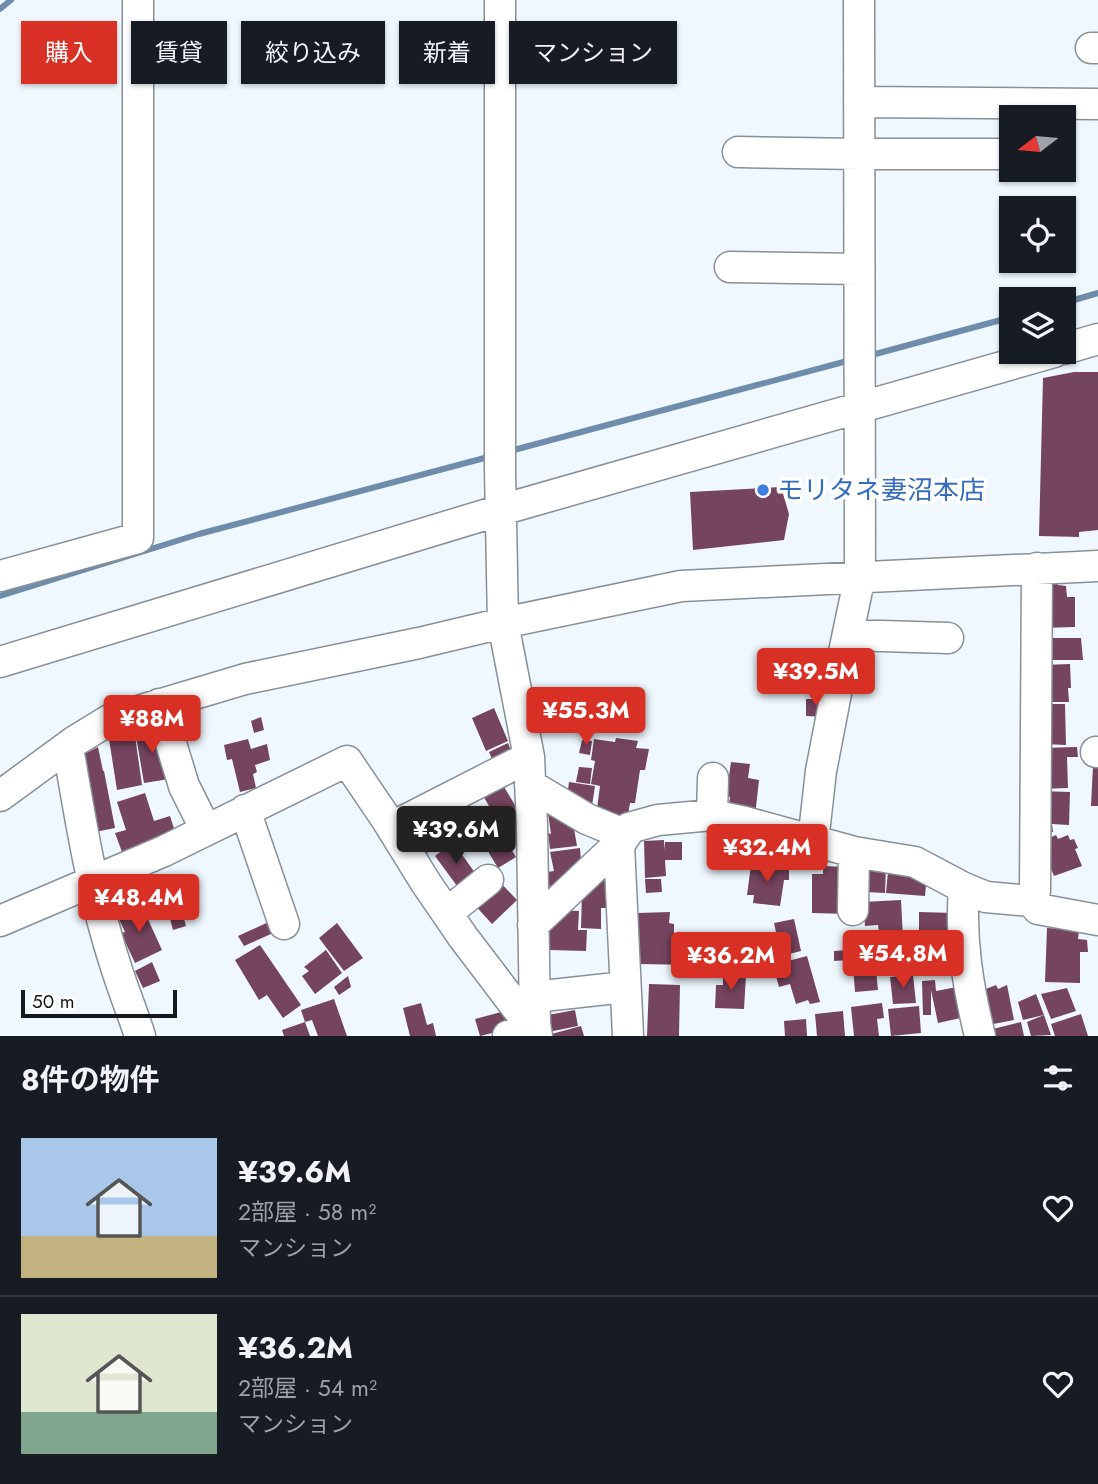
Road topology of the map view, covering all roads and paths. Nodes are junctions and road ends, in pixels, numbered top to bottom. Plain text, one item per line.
1 (138, 0) edge
2 (499, 0) edge
3 (859, 0) edge
4 (859, 102) junction
5 (1098, 104) edge
6 (737, 152) dead end
7 (859, 154) junction
8 (999, 154) edge
9 (730, 267) dead end
10 (859, 269) junction
11 (1098, 339) edge
12 (1076, 345) edge
13 (1012, 364) edge
14 (859, 408) junction
15 (501, 510) junction
16 (1098, 566) edge
17 (1037, 568) junction
18 (0, 576) edge
19 (860, 576) junction
20 (503, 623) junction
21 (848, 635) junction
22 (948, 638) dead end
23 (0, 662) edge
24 (159, 704) junction
25 (64, 749) junction
26 (529, 771) junction
27 (713, 778) dead end
28 (0, 796) edge
29 (245, 810) junction
30 (712, 815) junction
31 (392, 827) junction
32 (205, 830) junction
33 (622, 840) junction
34 (813, 842) junction
35 (854, 852) junction
36 (93, 880) junction
37 (488, 880) dead end
38 (964, 888) junction
39 (1031, 901) junction
40 (853, 910) dead end
41 (447, 914) junction
42 (0, 920) edge
43 (1098, 920) edge
44 (284, 924) dead end
45 (533, 925) junction
46 (625, 987) junction
47 (530, 1023) edge
48 (140, 1036) edge
49 (628, 1036) edge
50 (980, 1036) edge

1 - 18 street
2 - 15 street
3 - 4 street
4 - 5 street
4 - 7 street
6 - 7 street
7 - 8 street
7 - 10 street
9 - 10 street
10 - 14 street
11 - 12 street
13 - 14 street
14 - 15 street
14 - 19 street
15 - 20 street
15 - 23 street
16 - 17 street
17 - 19 street
17 - 39 street
19 - 20 street
19 - 21 street
20 - 24 street
20 - 26 street
21 - 22 street
21 - 34 street
24 - 25 street
24 - 32 street
25 - 28 street
25 - 36 street
26 - 31 street
26 - 33 street
26 - 45 street
27 - 30 street
29 - 31 street
29 - 32 street
29 - 44 street
30 - 33 street
30 - 34 street
31 - 41 street
32 - 36 street
33 - 45 street
33 - 46 street
34 - 35 street
35 - 38 street
35 - 40 street
36 - 42 street
36 - 48 street
37 - 41 street
38 - 39 street
38 - 50 street
39 - 43 street
41 - 47 street
45 - 47 street
46 - 47 street
46 - 49 street

